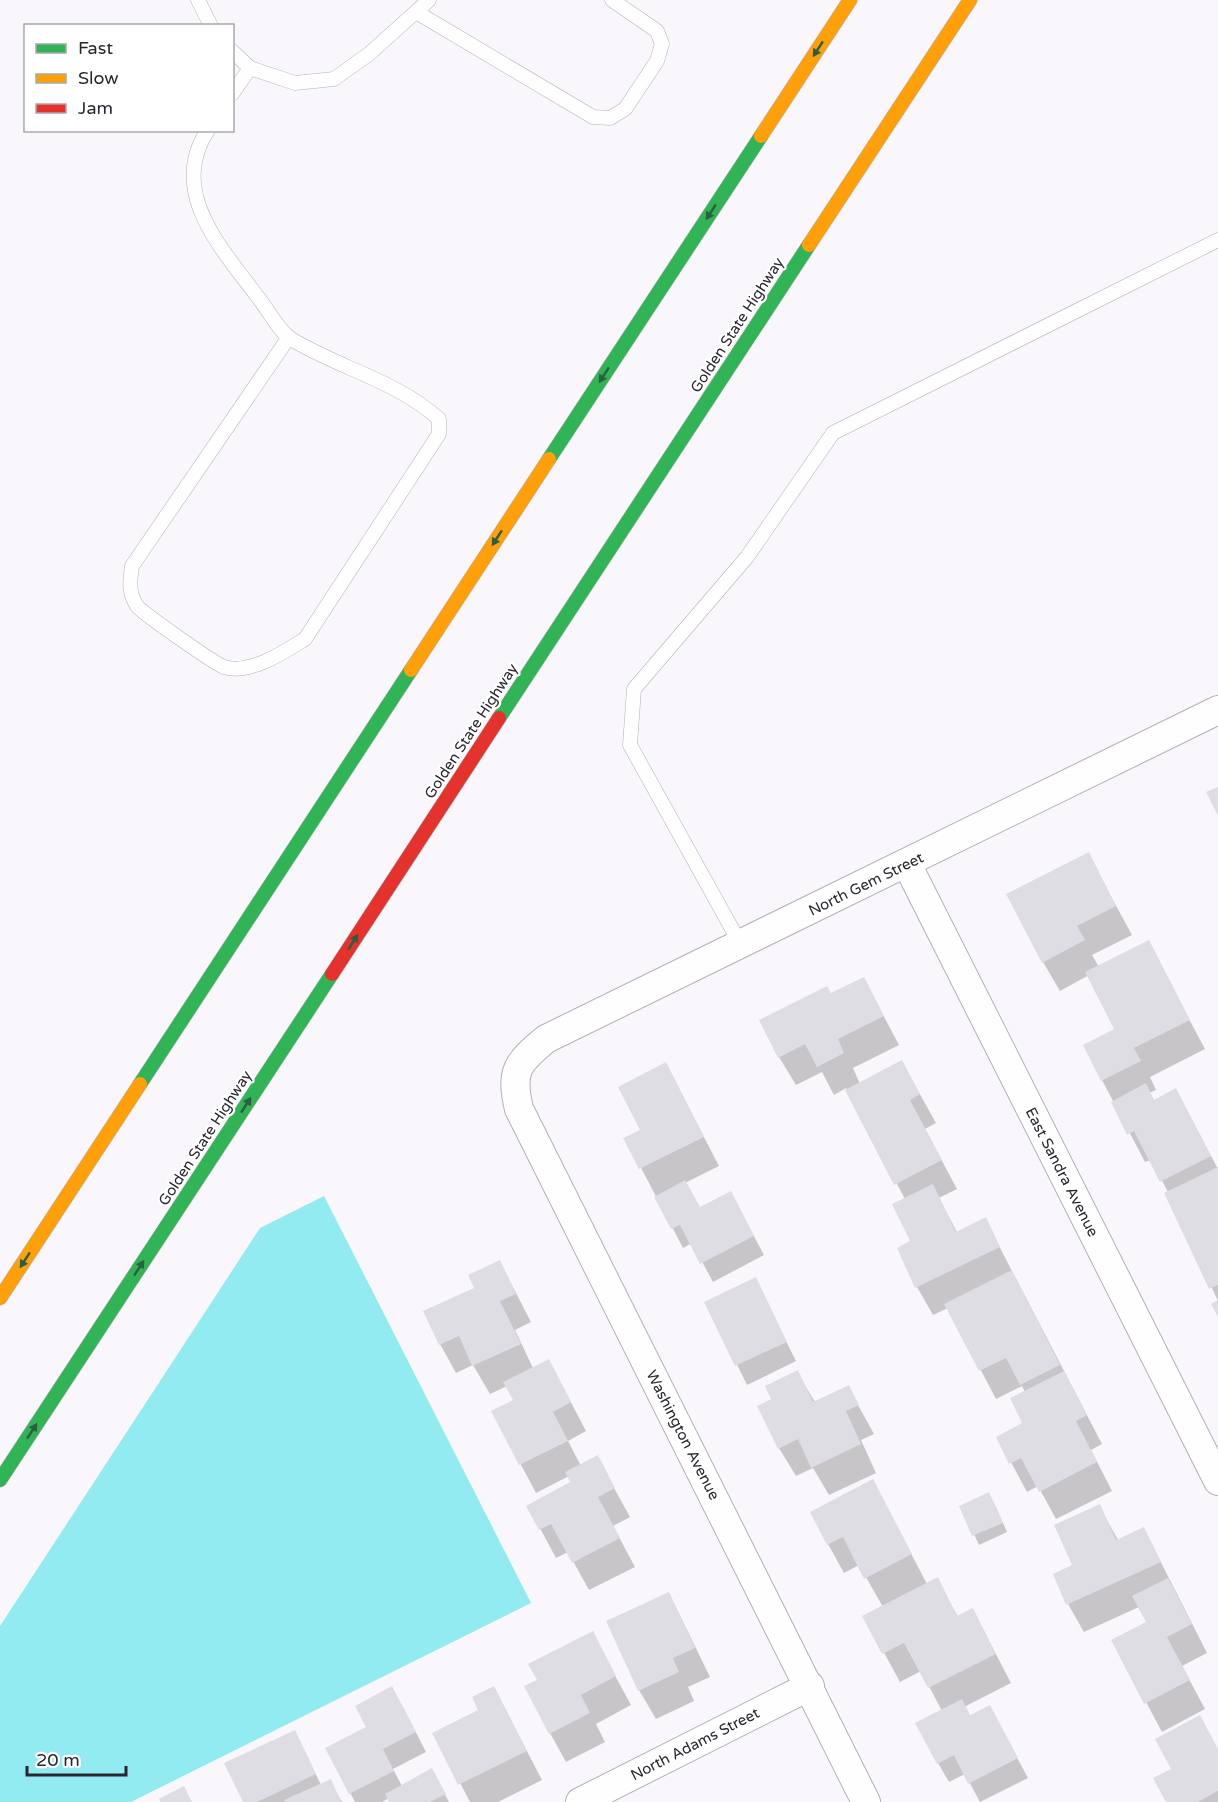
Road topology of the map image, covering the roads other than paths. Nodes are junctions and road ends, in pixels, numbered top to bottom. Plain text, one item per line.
1 (198, 0) edge
2 (429, 0) edge
3 (612, 0) edge
4 (850, 0) edge
5 (970, 0) edge
6 (416, 12) junction
7 (210, 24) edge
8 (234, 53) edge
9 (250, 68) junction
10 (234, 91) edge
11 (207, 132) edge
12 (1218, 240) edge
13 (289, 337) junction
14 (1218, 710) edge
15 (907, 864) junction
16 (741, 945) junction
17 (520, 1066) joint
18 (0, 1298) edge
19 (0, 1480) edge
20 (1218, 1481) edge
21 (810, 1686) junction
22 (580, 1802) edge
23 (866, 1802) edge

1 - 7 lane
2 - 6 lane
3 - 6 lane
4 -> 18 highway
19 -> 5 highway, Golden State Highway
6 - 9 lane
8 - 9 lane
9 - 10 lane
11 - 13 lane
12 - 16 lane
13 - 13 lane
14 - 15 street, North Gem Street
15 - 16 street, North Gem Street
15 - 20 street, East Sandra Avenue
16 - 17 street, North Gem Street
17 - 21 street, Washington Avenue
21 - 22 street, North Adams Street
21 - 23 street, Washington Avenue

